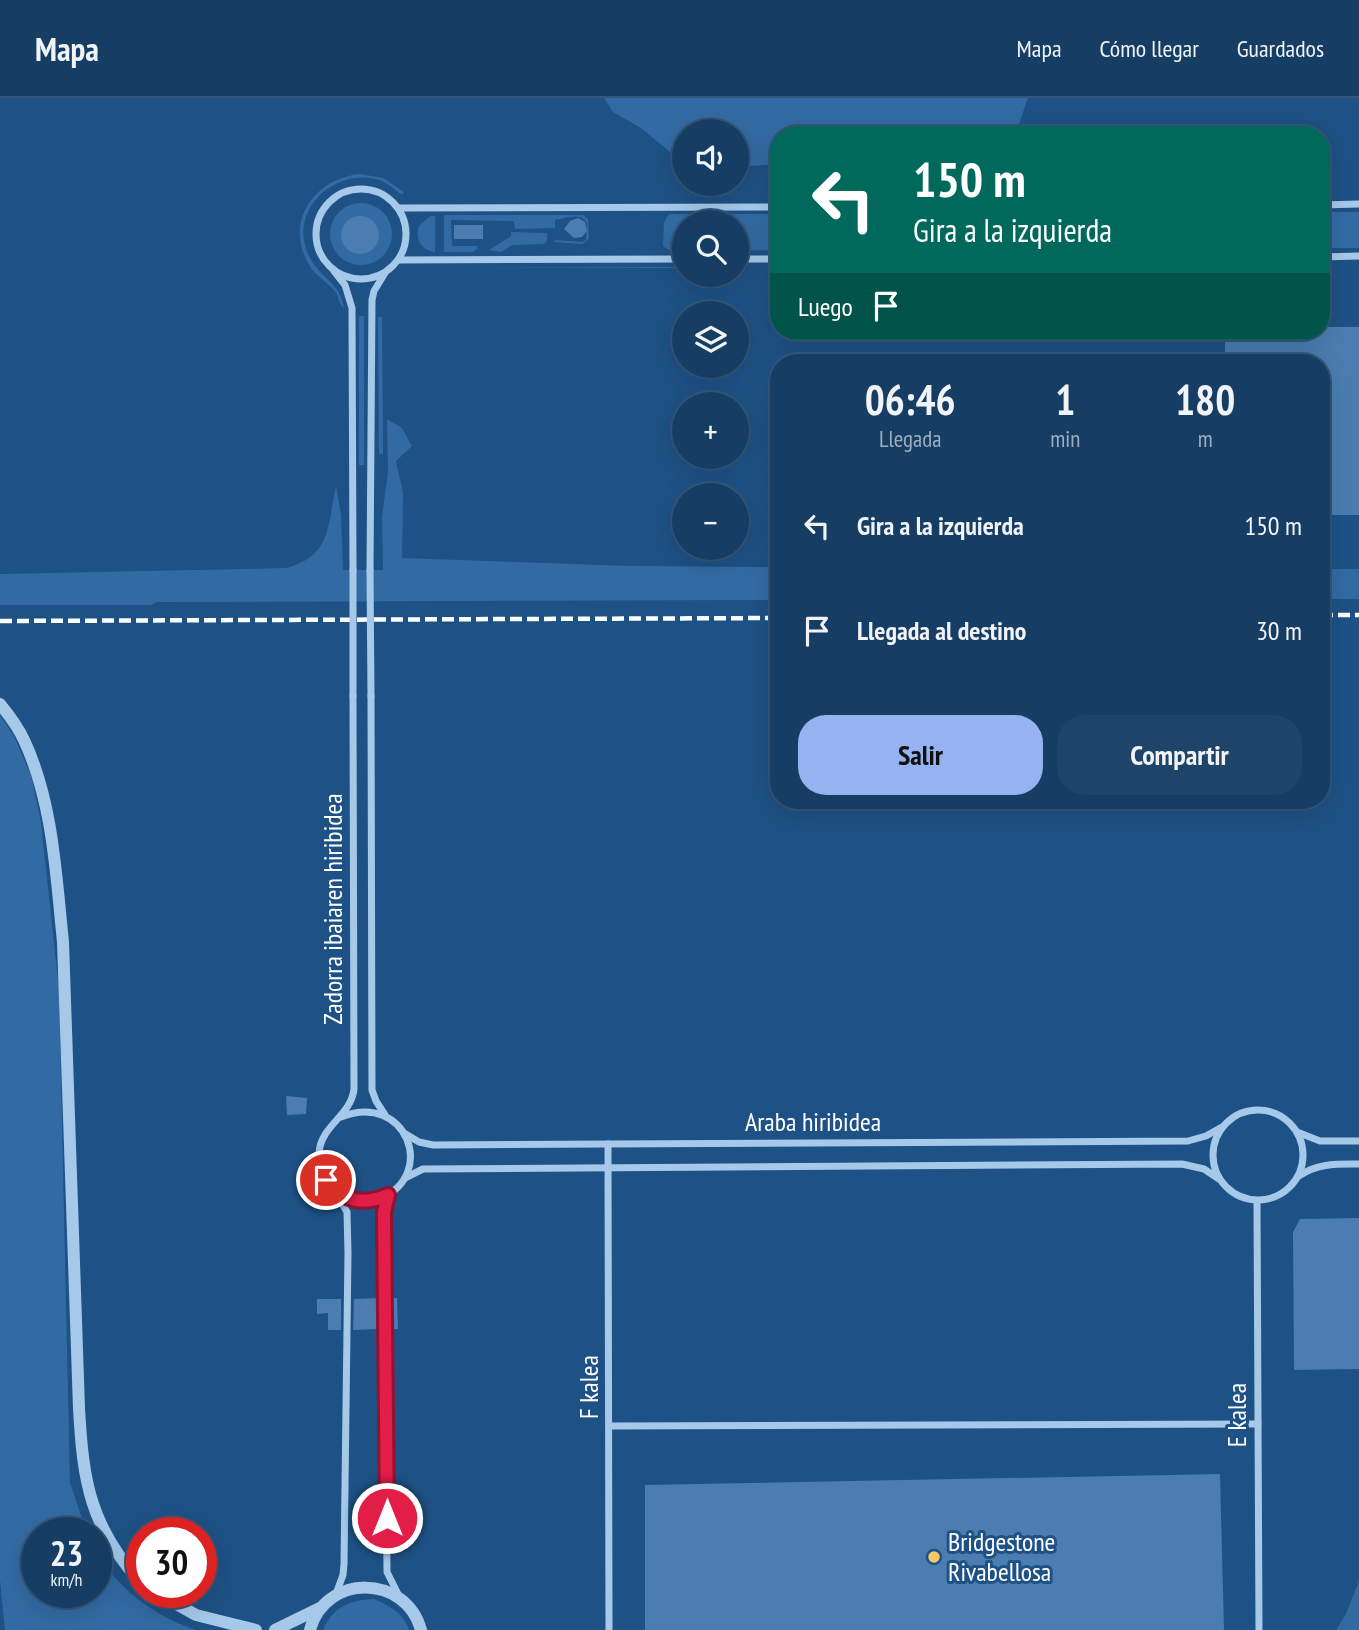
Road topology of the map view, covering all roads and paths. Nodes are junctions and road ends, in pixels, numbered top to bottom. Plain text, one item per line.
1 (1359, 204) edge
2 (1330, 205) edge
3 (770, 207) edge
4 (398, 208) junction
5 (1359, 256) edge
6 (1330, 257) edge
7 (672, 259) edge
8 (749, 259) edge
9 (770, 259) edge
10 (399, 260) junction
11 (334, 271) junction
12 (385, 273) junction
13 (0, 704) edge
14 (386, 1116) junction
15 (341, 1117) junction
16 (1222, 1127) junction
17 (1297, 1132) junction
18 (404, 1133) junction
19 (1359, 1141) edge
20 (608, 1144) junction
21 (1359, 1164) edge
22 (608, 1167) junction
23 (1298, 1177) junction
24 (405, 1178) junction
25 (1219, 1179) junction
26 (335, 1191) junction
27 (388, 1195) junction
28 (1257, 1201) junction
29 (1258, 1424) junction
30 (610, 1426) junction
31 (126, 1566) edge
32 (336, 1594) junction
33 (399, 1597) junction
34 (181, 1608) edge
35 (320, 1608) junction
36 (256, 1630) edge
37 (275, 1630) edge
38 (310, 1630) edge
39 (421, 1630) edge
40 (609, 1630) edge
41 (1259, 1630) edge

1 - 2 street
3 - 4 street
4 - 10 street
4 - 11 street
5 - 6 street
7 - 10 street
8 - 9 street
10 - 12 street
11 - 12 street
11 - 15 street, Zadorra ibaiaren hiribidea, bridge
12 - 14 street, Zadorra ibaiaren hiribidea, bridge
13 - 31 street
14 - 15 street
14 - 18 street
15 - 26 street
16 - 17 street
16 - 20 street, Araba hiribidea
16 - 25 street
17 - 19 street
17 - 23 street
18 - 20 street, Araba hiribidea
18 - 24 street
20 - 22 street, F kalea
21 - 23 street
22 - 24 street, Araba hiribidea
22 - 25 street, Araba hiribidea
22 - 30 street, F kalea
23 - 28 street
24 - 27 street
25 - 28 street
26 - 27 street
26 - 32 street
27 - 33 street
28 - 29 street, E kalea
29 - 30 street
29 - 41 street, E kalea
30 - 40 street, F kalea
32 - 33 street
32 - 35 street
33 - 39 street
34 - 36 street
35 - 37 street
35 - 38 street

